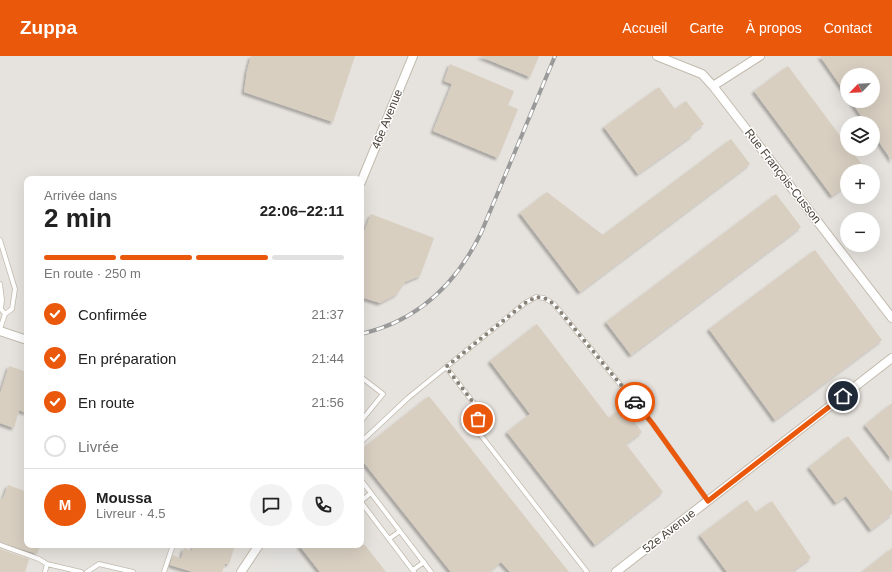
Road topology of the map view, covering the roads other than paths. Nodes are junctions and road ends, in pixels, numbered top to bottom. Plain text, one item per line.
1 (413, 56) edge
2 (656, 56) edge
3 (760, 56) edge
4 (713, 86) junction
5 (363, 176) edge
6 (0, 240) edge
7 (0, 284) edge
8 (5, 314) junction
9 (892, 318) edge
10 (0, 330) edge
11 (24, 339) edge
12 (892, 358) edge
13 (446, 367) junction
14 (364, 379) edge
15 (364, 417) edge
16 (364, 439) edge
17 (364, 484) edge
18 (371, 492) junction
19 (364, 498) edge
20 (708, 501) junction
21 (364, 505) edge
22 (400, 531) junction
23 (389, 539) junction
24 (0, 545) edge
25 (172, 548) edge
26 (258, 548) edge
27 (424, 562) junction
28 (47, 564) junction
29 (414, 571) edge
30 (45, 572) edge
31 (81, 572) edge
32 (86, 572) edge
33 (133, 572) edge
34 (164, 572) edge
35 (241, 572) edge
36 (431, 572) edge
37 (587, 572) edge
38 (616, 572) edge

1 - 5 street, 46e Avenue
2 - 4 street, Rue François-Cusson
3 - 4 street
4 - 9 street, Rue François-Cusson
6 - 8 lane
7 - 8 lane
8 - 10 lane
10 - 11 street
12 - 20 street, 52e Avenue
13 - 16 lane
13 - 20 lane
13 - 37 lane
14 - 15 lane
17 - 18 lane
18 - 19 lane
18 - 22 lane
20 - 38 street, 52e Avenue
21 - 23 lane
22 - 23 lane
22 - 27 lane
23 - 29 lane
24 - 28 lane
25 - 34 lane
26 - 35 street
27 - 29 lane
27 - 36 lane
28 - 30 lane
28 - 31 lane
32 - 33 lane

